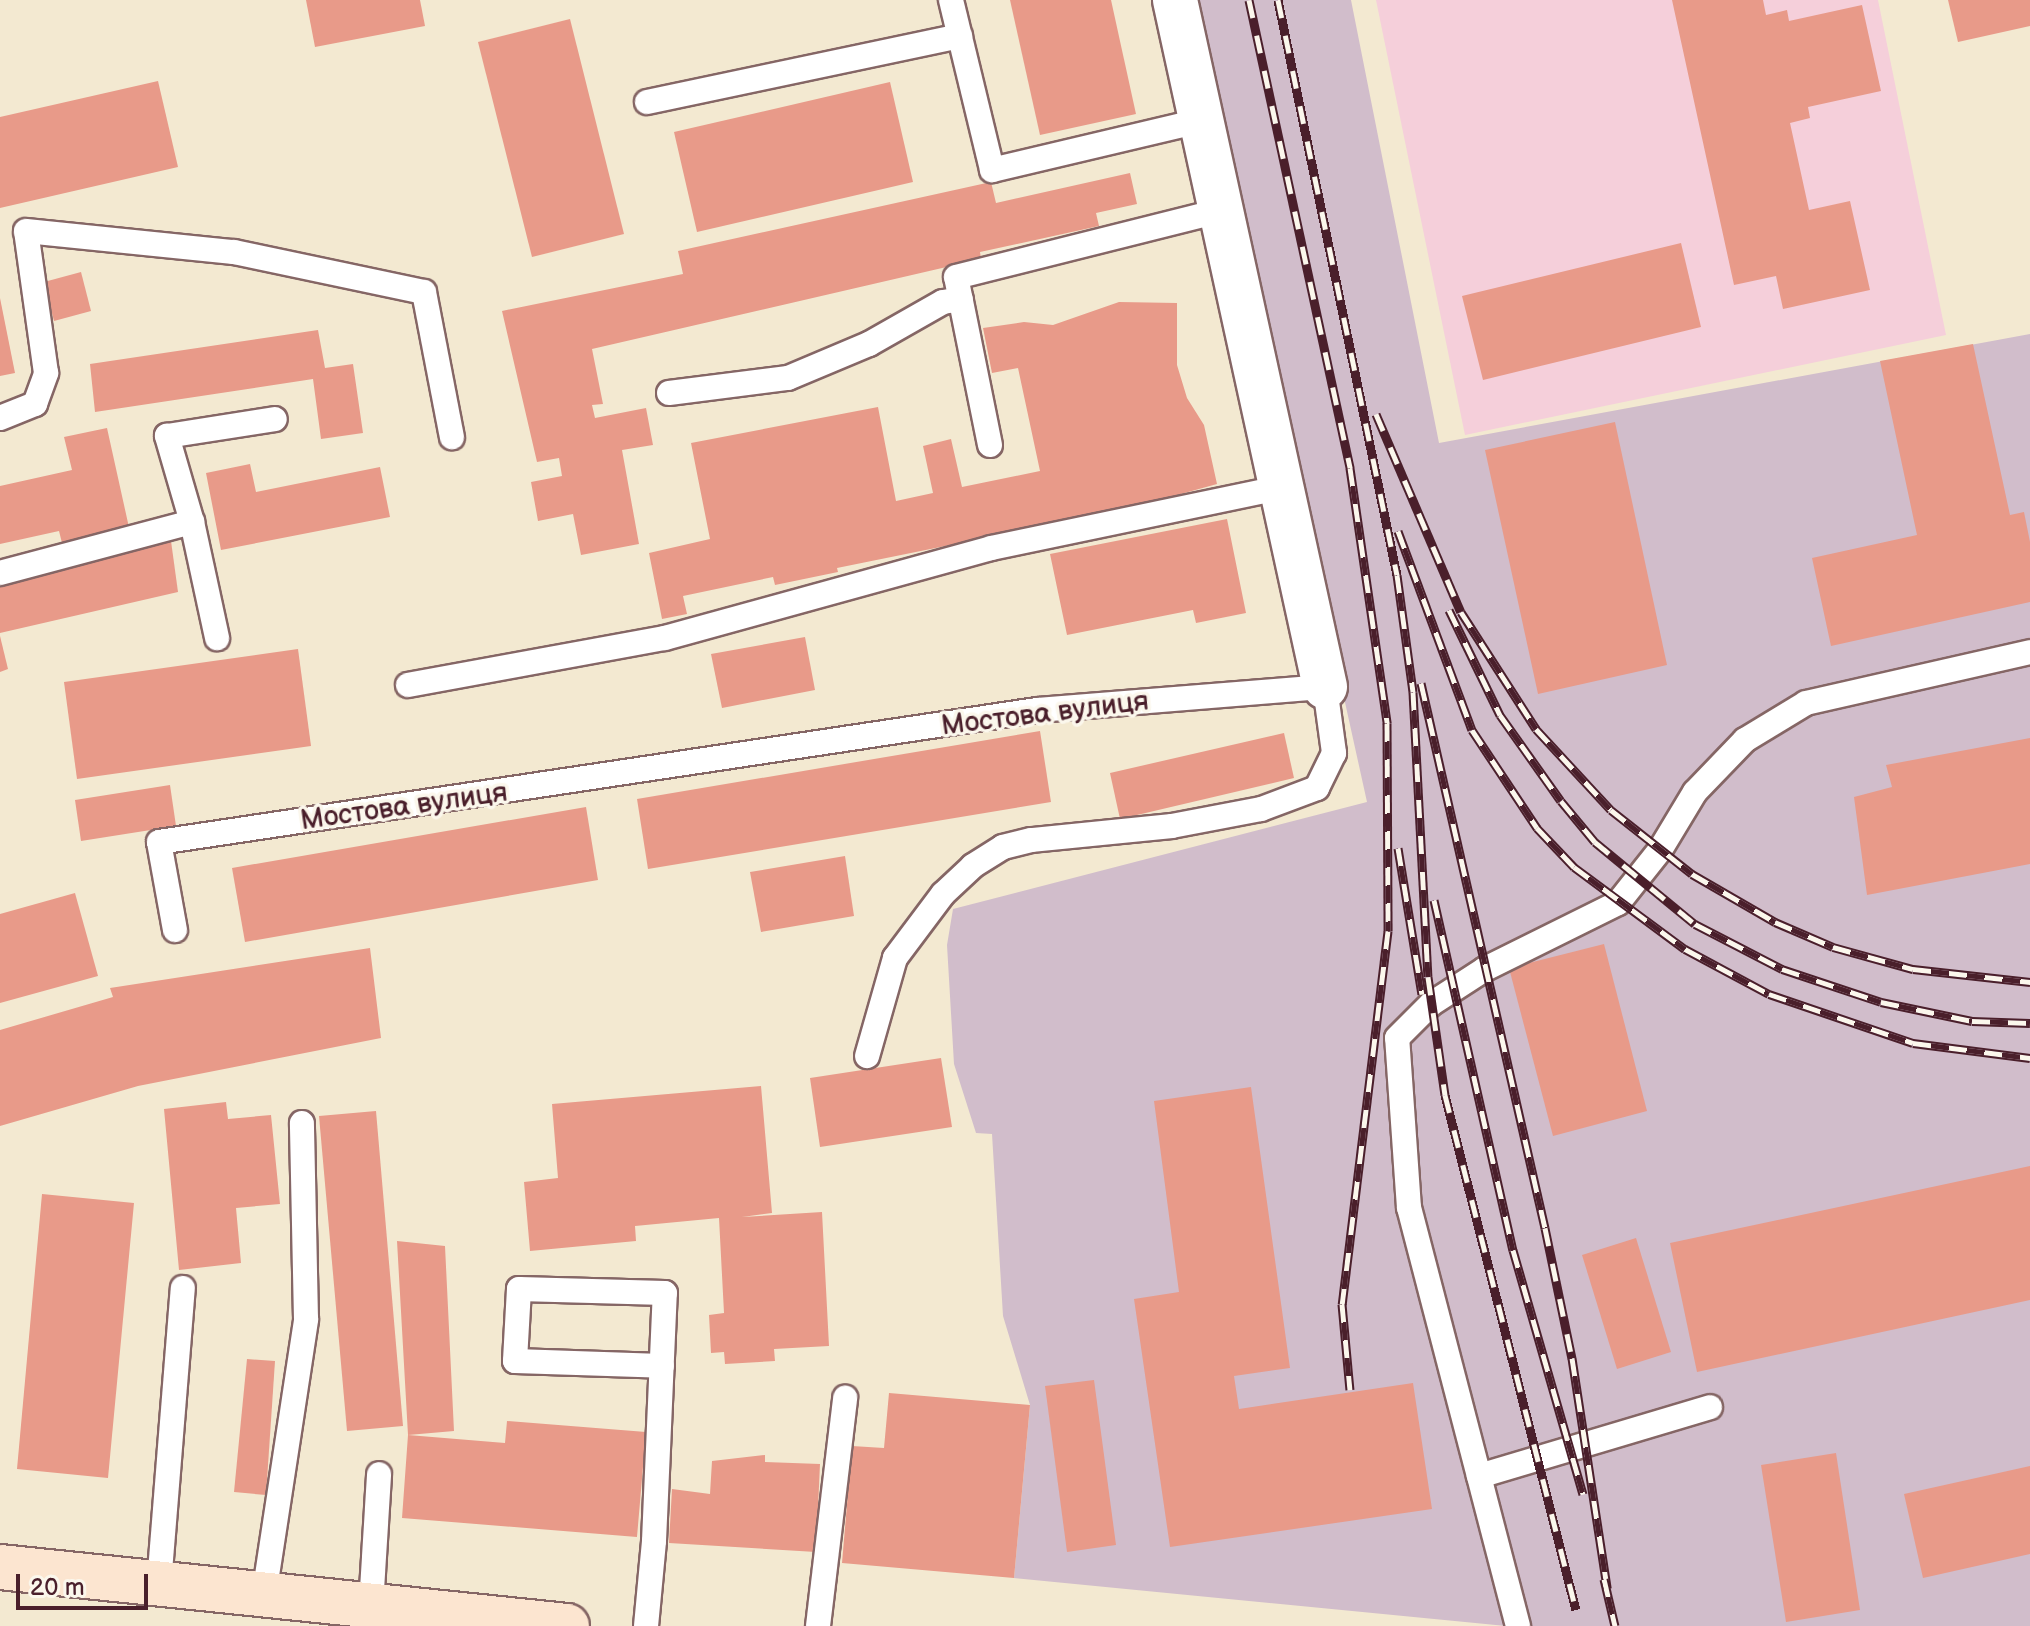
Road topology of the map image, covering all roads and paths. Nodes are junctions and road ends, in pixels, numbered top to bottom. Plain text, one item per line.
1 (951, 0) edge
2 (1175, 0) edge
3 (960, 36) junction
4 (647, 102) dead end
5 (1200, 121) junction
6 (1219, 211) junction
7 (961, 299) junction
8 (669, 393) dead end
9 (0, 418) edge
10 (275, 419) dead end
11 (452, 437) dead end
12 (990, 445) dead end
13 (1278, 488) junction
14 (192, 522) junction
15 (0, 573) edge
16 (217, 638) dead end
17 (2030, 652) edge
18 (408, 685) dead end
19 (1325, 687) junction
20 (175, 930) dead end
21 (867, 1056) dead end
22 (302, 1123) dead end
23 (183, 1288) dead end
24 (662, 1366) junction
25 (845, 1398) dead end
26 (1710, 1407) dead end
27 (379, 1474) dead end
28 (1479, 1476) junction
29 (0, 1567) edge
30 (159, 1584) junction
31 (264, 1595) junction
32 (371, 1606) junction
33 (500, 1623) edge
34 (567, 1626) edge
35 (646, 1626) edge
36 (818, 1626) edge
37 (1518, 1626) edge

1 - 3 lane
2 - 5 street
3 - 4 lane
3 - 5 lane
5 - 6 street
6 - 7 lane
6 - 13 street
7 - 8 lane
7 - 12 lane
9 - 11 lane
10 - 14 lane
13 - 18 lane
13 - 19 street
14 - 15 lane
14 - 16 lane
17 - 28 lane
19 - 20 lane, Мостова вулиця
19 - 21 lane
22 - 31 lane
23 - 30 lane
24 - 24 lane
24 - 35 lane
25 - 36 lane
26 - 28 lane
27 - 32 lane
28 - 37 lane
29 - 30 main road
30 - 31 main road
31 - 32 main road
32 - 33 main road
33 - 34 main road

